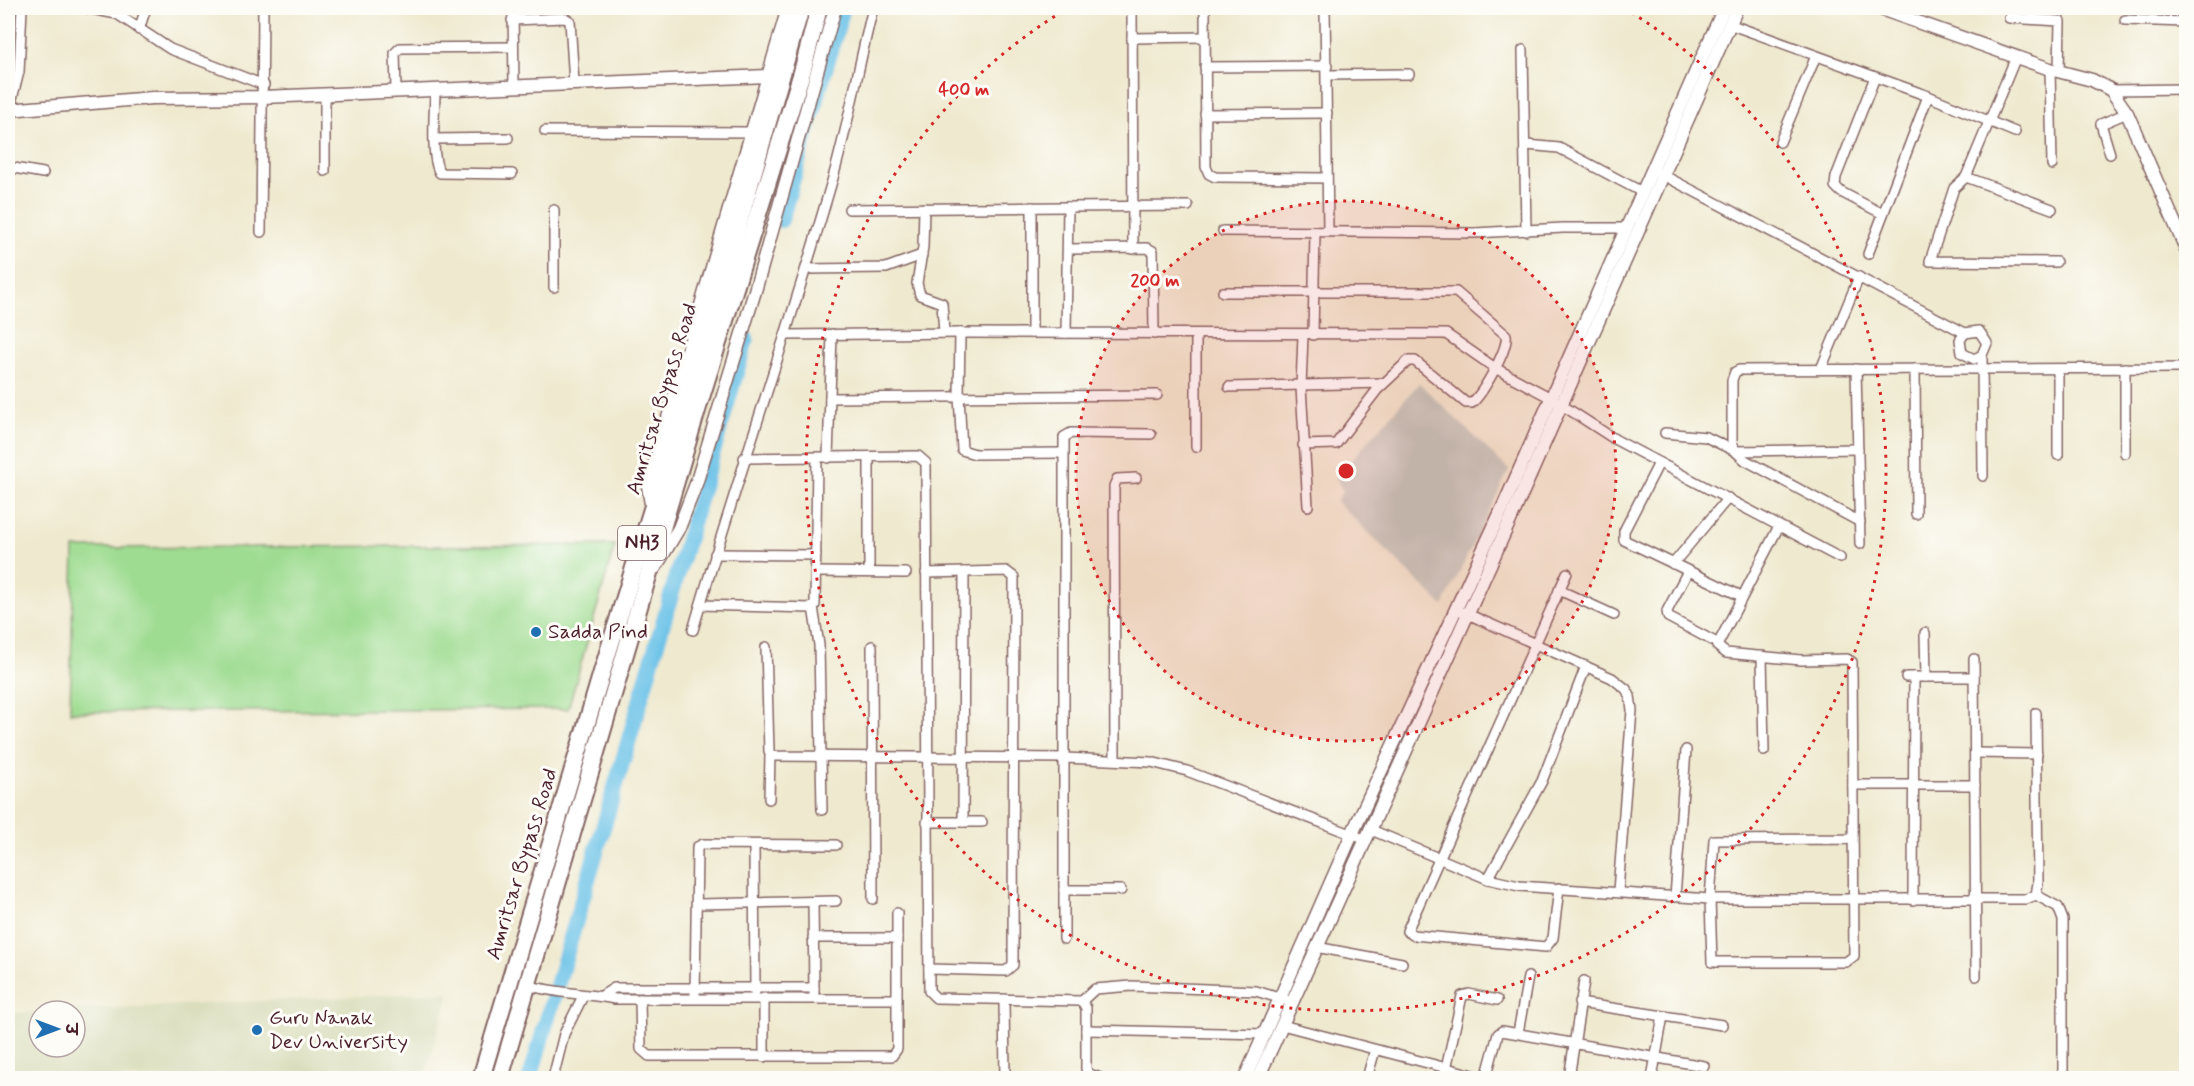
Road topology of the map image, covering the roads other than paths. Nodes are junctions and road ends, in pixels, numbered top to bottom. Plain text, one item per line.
1 (22, 8) edge
2 (86, 8) edge
3 (146, 8) edge
4 (263, 8) edge
5 (513, 8) edge
6 (788, 8) edge
7 (801, 8) edge
8 (819, 8) edge
9 (835, 8) edge
10 (873, 8) edge
11 (1132, 8) edge
12 (1205, 8) edge
13 (1325, 8) edge
14 (1724, 8) edge
15 (1737, 8) edge
16 (1878, 8) edge
17 (2009, 18) dead end
18 (512, 20) junction
19 (2125, 20) dead end
20 (2187, 21) edge
21 (1730, 24) junction
22 (139, 30) junction
23 (1205, 37) junction
24 (1132, 38) junction
25 (513, 47) junction
26 (1523, 50) dead end
27 (1816, 56) junction
28 (2016, 57) junction
29 (1205, 67) junction
30 (2055, 70) junction
31 (1327, 71) junction
32 (1409, 74) dead end
33 (768, 76) junction
34 (1875, 77) junction
35 (574, 83) junction
36 (514, 87) junction
37 (2187, 88) edge
38 (396, 90) junction
39 (435, 90) junction
40 (2111, 90) junction
41 (263, 91) junction
42 (325, 94) junction
43 (1928, 96) junction
44 (8, 110) edge
45 (1327, 113) junction
46 (2127, 113) junction
47 (1205, 114) junction
48 (1989, 121) junction
49 (545, 131) dead end
50 (752, 132) junction
51 (2015, 132) dead end
52 (508, 138) dead end
53 (435, 139) junction
54 (1780, 142) dead end
55 (1527, 145) junction
56 (2110, 154) dead end
57 (2052, 165) dead end
58 (8, 167) edge
59 (325, 171) dead end
60 (43, 172) dead end
61 (1657, 172) junction
62 (512, 174) dead end
63 (1966, 177) junction
64 (1328, 178) junction
65 (1642, 192) junction
66 (1133, 206) junction
67 (1188, 206) dead end
68 (1032, 207) junction
69 (1068, 207) junction
70 (924, 208) junction
71 (849, 209) dead end
72 (2052, 209) dead end
73 (554, 210) dead end
74 (1884, 214) junction
75 (1626, 228) junction
76 (1223, 231) dead end
77 (1328, 231) junction
78 (1526, 231) junction
79 (261, 232) dead end
80 (1315, 232) junction
81 (1068, 249) junction
82 (1133, 249) junction
83 (2187, 249) edge
84 (1868, 254) dead end
85 (922, 255) junction
86 (2056, 262) dead end
87 (806, 269) junction
88 (1859, 277) junction
89 (554, 287) dead end
90 (1223, 292) dead end
91 (1313, 292) junction
92 (944, 333) junction
93 (960, 333) junction
94 (1032, 333) junction
95 (1066, 333) junction
96 (1965, 333) junction
97 (832, 334) junction
98 (1154, 334) junction
99 (1196, 334) junction
100 (786, 335) junction
101 (1308, 335) junction
102 (1983, 355) junction
103 (2126, 368) junction
104 (2187, 368) edge
105 (1495, 369) junction
106 (1821, 369) junction
107 (1856, 369) junction
108 (1915, 369) junction
109 (1983, 369) junction
110 (2058, 369) junction
111 (1383, 383) junction
112 (1229, 387) dead end
113 (1301, 387) junction
114 (1157, 395) dead end
115 (958, 396) junction
116 (830, 398) junction
117 (1556, 402) junction
118 (1665, 433) dead end
119 (1151, 434) dead end
120 (1303, 445) junction
121 (1196, 447) dead end
122 (1858, 449) junction
123 (1736, 451) junction
124 (1063, 453) junction
125 (2126, 453) dead end
126 (2058, 455) dead end
127 (869, 457) junction
128 (744, 458) junction
129 (828, 458) junction
130 (817, 459) junction
131 (1659, 463) junction
132 (1983, 476) dead end
133 (1136, 478) dead end
134 (1728, 498) junction
135 (1308, 506) dead end
136 (652, 508) junction
137 (1916, 514) dead end
138 (1860, 522) junction
139 (1779, 526) junction
140 (1860, 544) dead end
141 (715, 554) junction
142 (816, 555) junction
143 (1840, 558) dead end
144 (1673, 564) junction
145 (1688, 571) junction
146 (816, 572) junction
147 (869, 572) junction
148 (964, 572) junction
149 (906, 573) dead end
150 (926, 573) junction
151 (1567, 573) dead end
152 (647, 581) junction
153 (1559, 590) junction
154 (1741, 596) junction
155 (700, 605) junction
156 (813, 607) junction
157 (1461, 612) junction
158 (1614, 615) dead end
159 (693, 630) dead end
160 (1925, 633) dead end
161 (1717, 643) junction
162 (1534, 644) junction
163 (872, 646) dead end
164 (766, 647) dead end
165 (1762, 656) junction
166 (1974, 659) dead end
167 (1586, 666) junction
168 (1926, 677) junction
169 (1974, 677) junction
170 (2036, 713) dead end
171 (1686, 750) dead end
172 (1764, 750) dead end
173 (1975, 753) junction
174 (2037, 754) junction
175 (770, 755) junction
176 (822, 756) junction
177 (871, 757) junction
178 (927, 757) junction
179 (964, 757) junction
180 (1016, 757) junction
181 (1065, 758) junction
182 (1115, 758) junction
183 (1853, 785) junction
184 (1914, 785) junction
185 (1975, 785) junction
186 (769, 799) dead end
187 (822, 810) dead end
188 (927, 822) junction
189 (963, 822) junction
190 (982, 822) dead end
191 (1362, 834) junction
192 (1853, 839) junction
193 (754, 844) junction
194 (836, 845) dead end
195 (1438, 859) junction
196 (1488, 879) junction
197 (1559, 888) junction
198 (1064, 890) junction
199 (1121, 890) dead end
200 (1618, 891) junction
201 (2036, 895) junction
202 (1675, 897) junction
203 (1853, 898) junction
204 (873, 899) dead end
205 (1710, 899) junction
206 (1976, 899) junction
207 (1913, 900) junction
208 (836, 901) dead end
209 (813, 902) junction
210 (754, 903) junction
211 (697, 904) junction
212 (897, 913) dead end
213 (813, 938) junction
214 (897, 938) junction
215 (1064, 939) dead end
216 (1316, 947) junction
217 (1402, 963) dead end
218 (929, 969) junction
219 (1528, 976) dead end
220 (1976, 976) dead end
221 (1584, 981) dead end
222 (696, 986) junction
223 (533, 987) junction
224 (755, 987) junction
225 (814, 988) junction
226 (603, 995) junction
227 (578, 996) junction
228 (695, 998) junction
229 (759, 998) junction
230 (640, 999) junction
231 (814, 999) junction
232 (897, 999) junction
233 (1004, 999) junction
234 (1287, 1000) junction
235 (1497, 1000) dead end
236 (1083, 1001) junction
237 (1579, 1003) junction
238 (1663, 1016) junction
239 (1282, 1024) junction
240 (1722, 1025) dead end
241 (1086, 1030) junction
242 (1518, 1033) junction
243 (1265, 1034) junction
244 (1574, 1041) junction
245 (1375, 1050) junction
246 (764, 1057) junction
247 (1656, 1057) junction
248 (1704, 1066) dead end
249 (1446, 1069) junction
250 (481, 1078) edge
251 (500, 1078) edge
252 (553, 1078) edge
253 (1005, 1078) edge
254 (1100, 1078) edge
255 (1245, 1078) edge
256 (1258, 1078) edge
257 (1367, 1078) edge
258 (1485, 1078) edge
259 (1569, 1078) edge
260 (1652, 1078) edge
261 (2063, 1078) edge

1 - 44 street
2 - 22 street
3 - 22 street
4 - 41 street
5 - 18 street
6 - 33 street
7 - 136 highway, Amritsar Bypass Road / NH3
8 - 152 highway, Amritsar Bypass Road / NH3
9 - 152 street
10 - 87 street
11 - 24 street
12 - 23 street
13 - 31 street
14 - 61 street
15 - 21 street
16 - 28 street
17 - 30 street
18 - 25 street
18 - 35 street
19 - 20 street
21 - 27 street
21 - 61 street
22 - 41 street
23 - 24 street
23 - 29 street
24 - 66 street
25 - 36 street
25 - 38 street
26 - 55 street
27 - 34 street
27 - 54 street
28 - 30 street
28 - 48 street
29 - 31 street
29 - 47 street
30 - 40 street
30 - 57 street
31 - 32 street
31 - 45 street
33 - 35 street
33 - 50 street
34 - 43 street
34 - 74 street
35 - 36 street
36 - 39 street
37 - 40 street
38 - 39 street
38 - 42 street
39 - 53 street
40 - 46 street
41 - 42 street
41 - 44 street
41 - 79 street
42 - 59 street
43 - 48 street
43 - 74 street
45 - 47 street
45 - 64 street
46 - 56 street
46 - 83 street
47 - 64 street
48 - 51 street
48 - 63 street
49 - 50 street
50 - 136 street
52 - 53 street
53 - 62 street
55 - 65 street
55 - 78 street
58 - 60 street
61 - 65 street
61 - 88 street
61 - 117 street
63 - 72 street
63 - 86 street
64 - 77 street
65 - 75 street
66 - 67 street
66 - 69 street
66 - 82 street
68 - 69 street
68 - 70 street
68 - 94 street
69 - 81 street
70 - 71 street
70 - 85 street
73 - 89 street
74 - 84 street
75 - 78 street
75 - 117 street
76 - 80 street
77 - 78 street
77 - 80 street
80 - 91 street
81 - 82 street
81 - 95 street
82 - 98 street
85 - 87 street
85 - 92 street
87 - 100 street
88 - 96 street
88 - 106 street
90 - 91 street
91 - 101 street
91 - 105 street
92 - 93 street
92 - 97 street
93 - 94 street
93 - 115 street
94 - 95 street
95 - 98 street
96 - 102 street
96 - 102 street
97 - 100 street
97 - 116 street
98 - 99 street
99 - 101 street
99 - 121 street
100 - 128 street
101 - 105 street
101 - 113 street
102 - 109 street
103 - 104 street
103 - 110 street
103 - 125 street
105 - 111 street
105 - 117 street
106 - 107 street
106 - 123 street
107 - 108 street
107 - 122 street
108 - 109 street
108 - 137 street
109 - 110 street
109 - 132 street
110 - 126 street
111 - 113 street
111 - 120 street
112 - 113 street
113 - 120 street
114 - 115 street
115 - 116 street
115 - 124 street
116 - 129 street
117 - 131 street
117 - 157 street
118 - 123 street
119 - 124 street
120 - 135 street
122 - 123 street
122 - 138 street
123 - 138 street
124 - 181 street
127 - 129 street
127 - 147 street
127 - 150 street
128 - 130 street
128 - 141 street
129 - 130 street
130 - 142 street
131 - 134 street
131 - 144 street
133 - 182 street
134 - 139 street
134 - 144 street
136 - 250 highway, Amritsar Bypass Road / NH3
138 - 140 street
139 - 143 street
139 - 154 street
141 - 142 street
141 - 155 street
142 - 146 street
144 - 145 street
145 - 154 street
145 - 161 street
146 - 147 street
146 - 156 street
147 - 149 street
148 - 150 street
148 - 179 street
148 - 180 street
150 - 178 street
151 - 153 street
152 - 223 highway, Amritsar Bypass Road / NH3
153 - 158 street
153 - 162 street
154 - 161 street
155 - 156 street
155 - 159 street
156 - 176 street
157 - 162 street
157 - 191 street
160 - 168 street
161 - 165 street
162 - 167 street
162 - 195 street
163 - 177 street
164 - 175 street
165 - 172 street
165 - 183 street
166 - 169 street
167 - 196 street
167 - 200 street
168 - 169 street
168 - 184 street
169 - 173 street
170 - 174 street
171 - 202 street
173 - 174 street
173 - 185 street
174 - 201 street
175 - 176 street
175 - 186 street
176 - 177 street
176 - 187 street
177 - 178 street
177 - 204 street
178 - 179 street
178 - 188 street
179 - 180 street
179 - 189 street
180 - 181 street
180 - 218 street
181 - 182 street
181 - 198 street
182 - 191 street
183 - 184 street
183 - 192 street
184 - 185 street
184 - 207 street
185 - 206 street
188 - 189 street
188 - 218 street
189 - 190 street
191 - 195 street
191 - 216 street
191 - 234 street
192 - 203 street
192 - 205 street
193 - 194 street
193 - 210 street
193 - 211 street
195 - 196 street
195 - 197 street
196 - 197 street
197 - 200 street
198 - 199 street
198 - 215 street
200 - 202 street
201 - 206 street
201 - 261 street
202 - 205 street
203 - 205 street
203 - 205 street
203 - 207 street
206 - 207 street
206 - 220 street
208 - 209 street
209 - 210 street
209 - 213 street
210 - 211 street
210 - 224 street
211 - 222 street
212 - 214 street
213 - 214 street
213 - 225 street
214 - 232 street
216 - 217 street
216 - 234 street
218 - 233 street
219 - 242 street
221 - 237 street
222 - 224 street
222 - 226 street
222 - 228 street
223 - 227 street
223 - 251 highway, Amritsar Bypass Road / NH3
224 - 225 street
224 - 229 street
225 - 231 street
226 - 227 street
226 - 230 street
227 - 252 street
228 - 229 street
228 - 230 street
229 - 231 street
229 - 246 street
230 - 246 street
231 - 232 street
232 - 246 street
233 - 236 street
233 - 253 street
234 - 236 street
234 - 239 street
234 - 243 street
235 - 249 street
236 - 241 street
237 - 238 street
237 - 244 street
238 - 240 street
238 - 247 street
239 - 245 street
239 - 256 street
241 - 243 street
241 - 254 street
242 - 244 street
242 - 258 street
243 - 255 street
244 - 247 street
244 - 259 street
245 - 249 street
245 - 257 street
247 - 248 street
247 - 260 street
249 - 258 street

